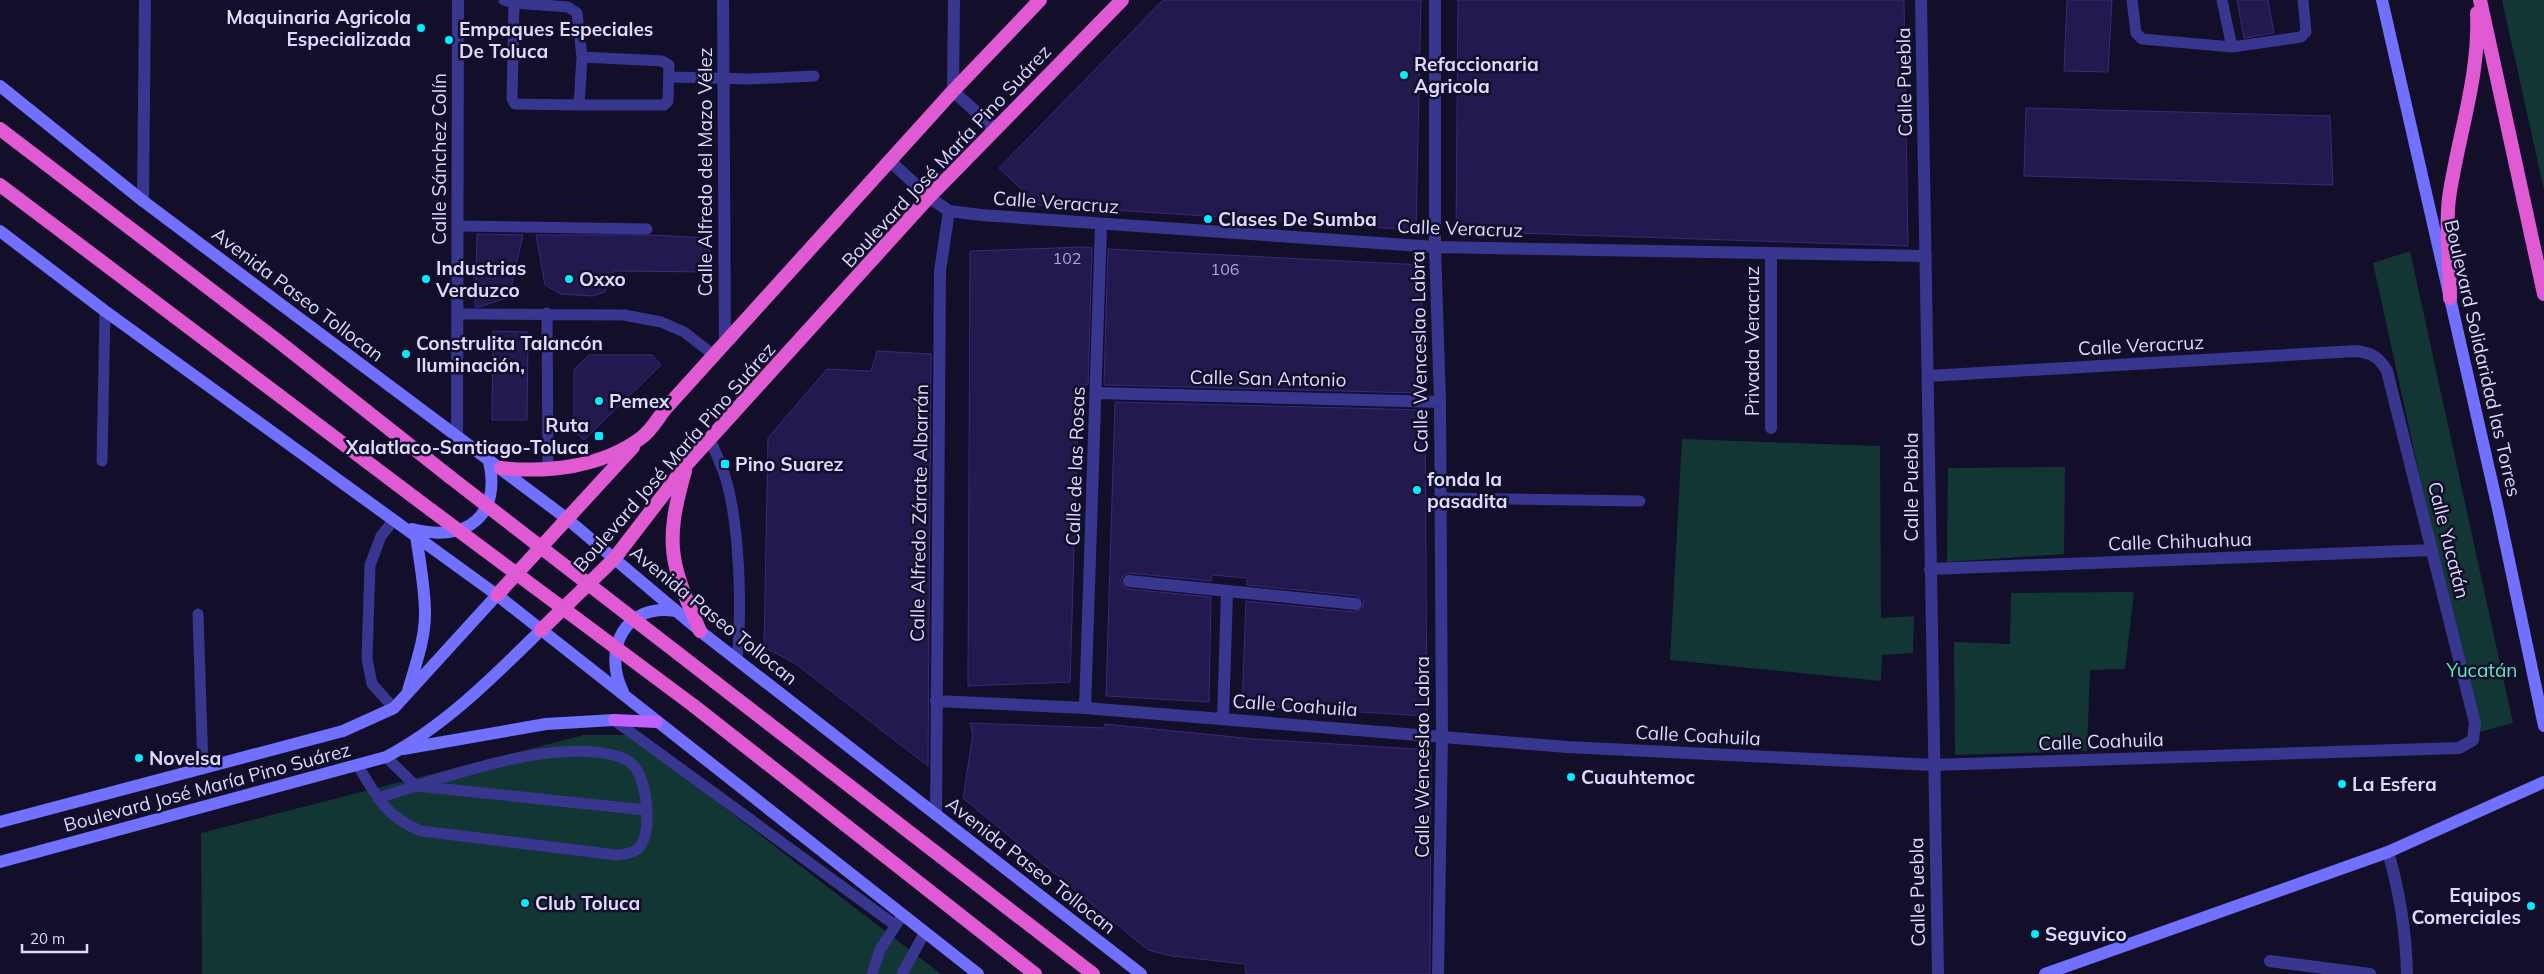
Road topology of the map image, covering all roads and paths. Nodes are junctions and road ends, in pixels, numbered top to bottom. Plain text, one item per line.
1 (145, 0) edge
2 (458, 0) edge
3 (723, 0) edge
4 (954, 0) edge
5 (1040, 0) edge
6 (1122, 0) edge
7 (1435, 0) edge
8 (1920, 0) edge
9 (2132, 0) edge
10 (2222, 0) edge
11 (2303, 0) edge
12 (2382, 0) edge
13 (2478, 0) edge
14 (509, 1) edge
15 (2232, 47) junction
16 (582, 57) junction
17 (814, 76) dead end
18 (670, 77) junction
19 (723, 78) junction
20 (0, 86) edge
21 (953, 91) junction
22 (579, 105) junction
23 (994, 129) junction
24 (0, 130) edge
25 (891, 162) junction
26 (0, 185) edge
27 (929, 197) junction
28 (143, 201) junction
29 (949, 211) junction
30 (1101, 224) junction
31 (458, 226) junction
32 (647, 229) dead end
33 (0, 232) edge
34 (1435, 247) junction
35 (1771, 254) junction
36 (1926, 256) junction
37 (2544, 294) edge
38 (2450, 298) junction
39 (105, 311) junction
40 (547, 313) junction
41 (458, 314) junction
42 (725, 344) junction
43 (2356, 351) joint
44 (715, 356) junction
45 (1929, 376) junction
46 (1096, 393) junction
47 (1440, 402) junction
48 (1771, 428) dead end
49 (457, 437) junction
50 (642, 437) junction
51 (711, 441) junction
52 (488, 457) junction
53 (102, 462) dead end
54 (687, 464) junction
55 (501, 468) junction
56 (548, 470) junction
57 (1440, 498) junction
58 (1640, 501) dead end
59 (566, 518) junction
60 (398, 524) junction
61 (416, 536) junction
62 (2432, 550) junction
63 (614, 559) junction
64 (1930, 569) junction
65 (1129, 581) dead end
66 (1227, 592) junction
67 (497, 595) junction
68 (1356, 604) dead end
69 (676, 610) junction
70 (198, 614) dead end
71 (541, 630) junction
72 (700, 631) junction
73 (737, 660) junction
74 (2535, 678) junction
75 (2544, 690) edge
76 (625, 694) junction
77 (407, 696) junction
78 (936, 701) junction
79 (394, 708) junction
80 (1085, 708) junction
81 (1223, 719) junction
82 (614, 720) junction
83 (657, 722) junction
84 (2544, 726) edge
85 (1442, 736) junction
86 (2459, 748) joint
87 (400, 749) junction
88 (386, 756) junction
89 (1933, 765) junction
90 (358, 766) junction
91 (203, 769) junction
92 (2544, 782) edge
93 (416, 786) junction
94 (378, 798) junction
95 (646, 810) junction
96 (936, 815) junction
97 (0, 822) edge
98 (2388, 852) junction
99 (0, 862) edge
100 (899, 920) junction
101 (925, 932) junction
102 (2270, 961) dead end
103 (872, 974) edge
104 (902, 974) edge
105 (978, 974) edge
106 (1035, 974) edge
107 (1093, 974) edge
108 (1141, 974) edge
109 (1438, 974) edge
110 (1938, 974) edge
111 (2045, 974) edge
112 (2370, 974) edge
113 (2407, 974) edge

1 - 28 street
2 - 31 street, Calle Sánchez Colín
3 - 19 street, Calle Alfredo del Mazo Vélez
4 - 21 street
5 - 21 highway, Boulevard José María Pino Suárez
6 - 23 highway, Boulevard José María Pino Suárez
7 - 34 street, Calle Wenceslao Labra
8 - 36 street, Calle Puebla
9 - 15 lane
10 - 15 lane
11 - 15 lane
12 - 38 main road, Boulevard Solidaridad las Torres
13 - 37 highway
13 - 38 highway
14 - 16 lane
14 - 22 lane
16 - 18 lane
16 - 22 lane
17 - 19 lane
18 - 19 lane
18 - 22 lane
19 - 42 street, Calle Alfredo del Mazo Vélez
20 - 28 main road, Avenida Paseo Tollocan
21 - 23 street
21 - 25 highway, Boulevard José María Pino Suárez
23 - 27 highway, Boulevard José María Pino Suárez
24 - 107 highway, bridge
25 - 27 street
25 - 42 highway, Boulevard José María Pino Suárez
26 - 106 highway, bridge
27 - 29 street
27 - 51 highway, Boulevard José María Pino Suárez
28 - 49 main road, Avenida Paseo Tollocan
29 - 30 street, Calle Veracruz
29 - 78 street, Calle Alfredo Zárate Albarrán
30 - 34 street, Calle Veracruz
30 - 46 street, Calle de las Rosas
31 - 32 lane
31 - 41 street, Calle Sánchez Colín
33 - 39 main road
34 - 35 street, Calle Veracruz
34 - 47 street, Calle Wenceslao Labra
35 - 36 street, Calle Veracruz
35 - 48 street, Privada Veracruz
36 - 45 street, Calle Puebla
38 - 74 main road, Boulevard Solidaridad las Torres
39 - 53 lane
39 - 60 main road
40 - 41 lane
40 - 44 lane
40 - 56 lane
41 - 49 street, Calle Sánchez Colín
42 - 44 highway, Boulevard José María Pino Suárez
43 - 45 street, Calle Veracruz
43 - 62 street, Calle Yucatán
44 - 50 highway, Boulevard José María Pino Suárez
45 - 64 street, Calle Puebla
46 - 47 street, Calle San Antonio
46 - 80 street, Calle de las Rosas
47 - 57 street, Calle Wenceslao Labra
49 - 52 main road, Avenida Paseo Tollocan
50 - 56 highway
50 - 59 highway, Boulevard José María Pino Suárez
51 - 54 highway, Boulevard José María Pino Suárez
51 - 73 lane
52 - 55 main road, Avenida Paseo Tollocan
52 - 60 main road
54 - 63 highway, Boulevard José María Pino Suárez
54 - 72 highway
55 - 56 highway
55 - 59 main road, Avenida Paseo Tollocan
57 - 58 lane
57 - 85 street, Calle Wenceslao Labra
59 - 63 main road, Avenida Paseo Tollocan
59 - 67 highway, Boulevard José María Pino Suárez
60 - 61 main road
60 - 79 lane
61 - 67 main road
61 - 77 main road
62 - 64 street, Calle Chihuahua
62 - 86 street, Calle Yucatán
63 - 69 main road, Avenida Paseo Tollocan
63 - 71 highway, Boulevard José María Pino Suárez
64 - 89 street, Calle Puebla
65 - 66 street
66 - 68 street
66 - 81 street
67 - 71 main road
67 - 77 main road, Boulevard José María Pino Suárez
69 - 72 main road, Avenida Paseo Tollocan
69 - 76 main road
70 - 91 lane
71 - 76 main road
71 - 87 main road, Boulevard José María Pino Suárez
72 - 73 main road, Avenida Paseo Tollocan
73 - 96 main road, Avenida Paseo Tollocan
74 - 75 main road
74 - 84 main road, Boulevard Solidaridad las Torres
76 - 83 main road
77 - 79 main road, Boulevard José María Pino Suárez
78 - 80 street, Calle Coahuila
78 - 96 street, Calle Alfredo Zárate Albarrán
79 - 91 main road, Boulevard José María Pino Suárez
80 - 81 street, Calle Coahuila
81 - 85 street, Calle Coahuila
82 - 83 main road
82 - 87 main road
82 - 100 lane
83 - 100 main road
85 - 89 street, Calle Coahuila
85 - 109 street, Calle Wenceslao Labra
86 - 89 street, Calle Coahuila
87 - 88 main road, Boulevard José María Pino Suárez
88 - 90 main road, Boulevard José María Pino Suárez
88 - 93 lane
89 - 110 street, Calle Puebla
90 - 94 lane
90 - 99 main road, Boulevard José María Pino Suárez
91 - 97 main road, Boulevard José María Pino Suárez
92 - 98 main road
93 - 94 lane
93 - 95 lane
93 - 95 lane
94 - 95 lane
96 - 108 main road, Avenida Paseo Tollocan
98 - 111 main road
98 - 113 street
100 - 101 main road
100 - 103 lane
101 - 104 lane
101 - 105 main road
102 - 112 street

